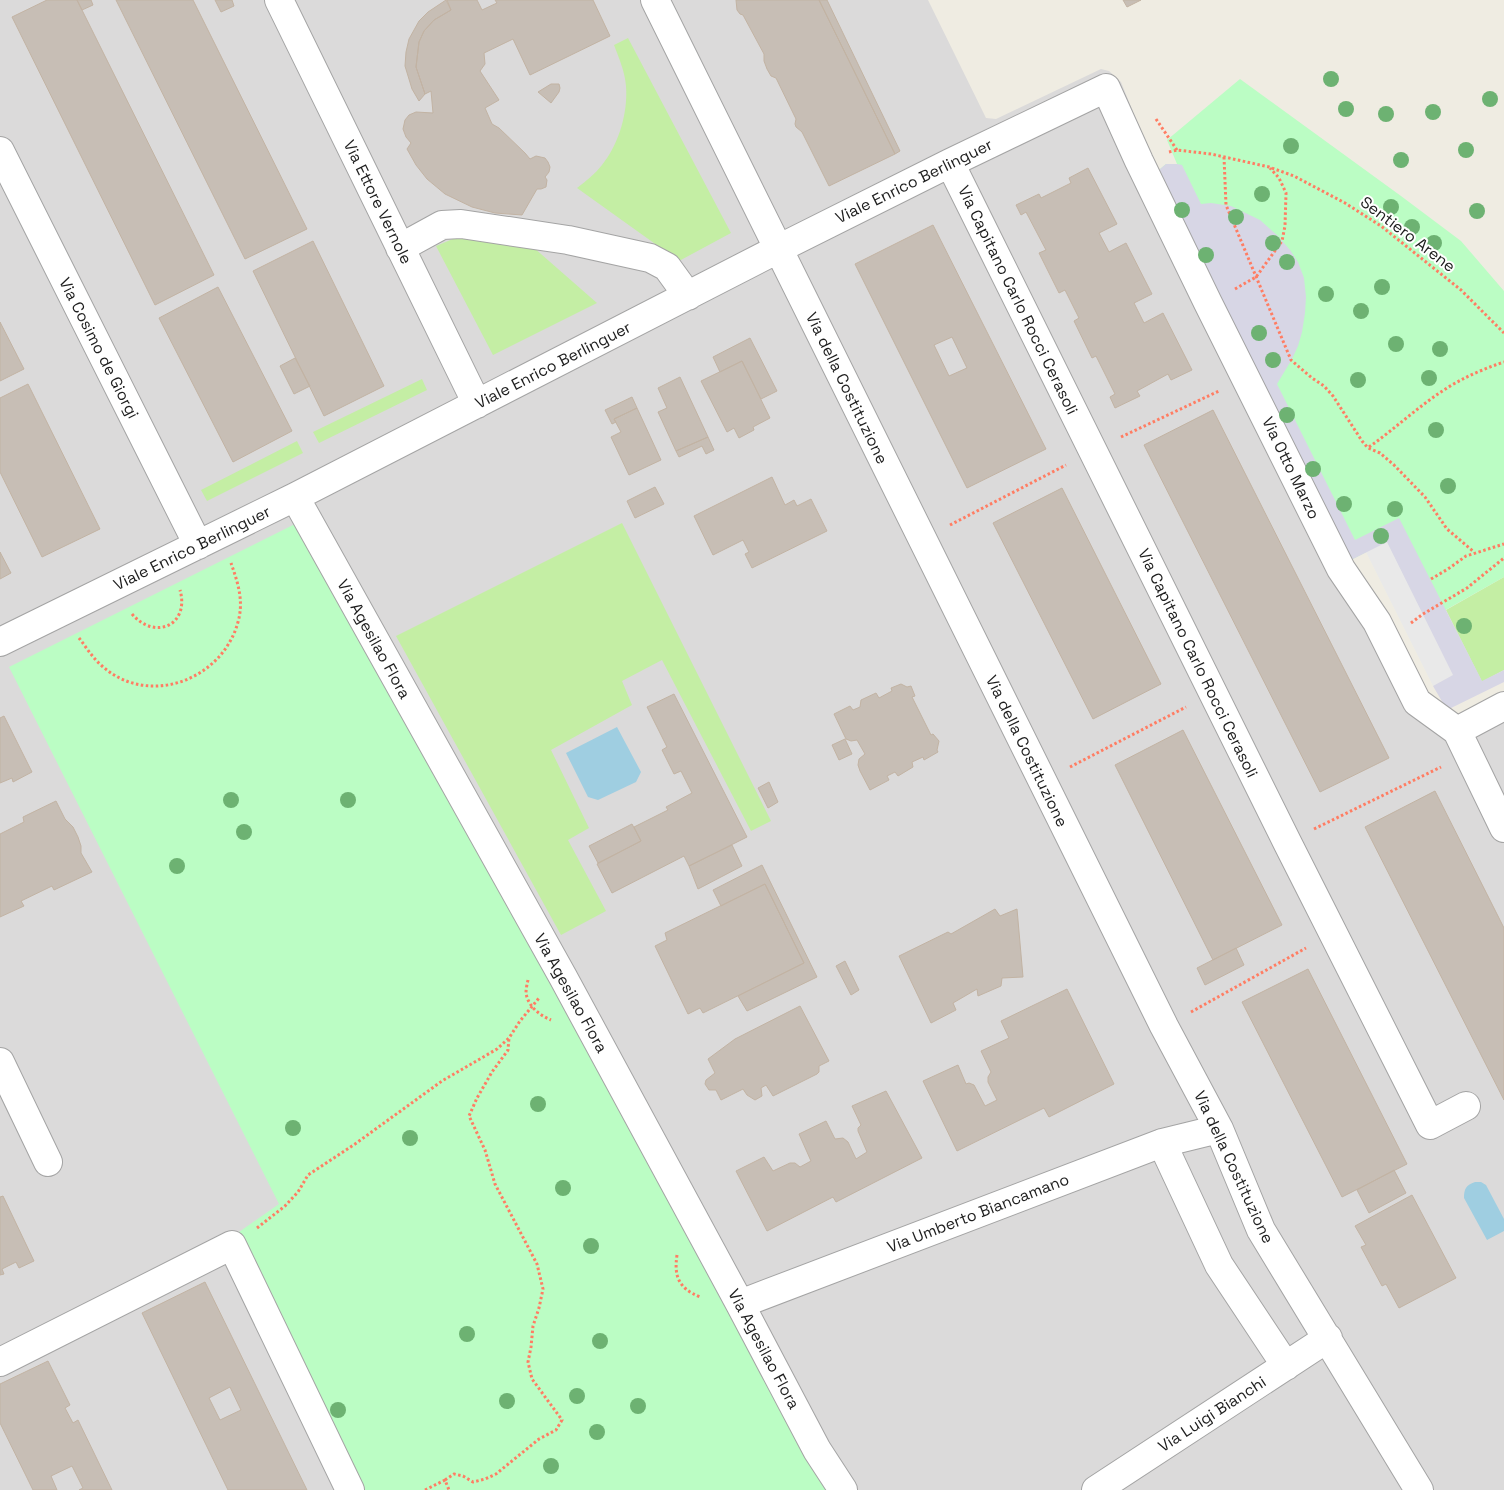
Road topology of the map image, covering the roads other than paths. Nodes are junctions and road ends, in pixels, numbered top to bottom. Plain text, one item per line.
1 (280, 0) edge
2 (655, 0) edge
3 (1106, 88) joint
4 (0, 151) edge
5 (950, 163) junction
6 (400, 248) junction
7 (778, 249) junction
8 (688, 296) junction
9 (477, 404) junction
10 (295, 497) junction
11 (198, 545) junction
12 (0, 642) edge
13 (1504, 706) edge
14 (1462, 742) junction
15 (1504, 828) edge
16 (0, 1062) edge
17 (1466, 1106) dead end
18 (1219, 1129) junction
19 (1162, 1143) junction
20 (48, 1162) dead end
21 (740, 1304) junction
22 (1328, 1338) junction
23 (0, 1362) edge
24 (1286, 1366) junction
25 (350, 1490) edge
26 (843, 1490) edge
27 (1096, 1490) edge
28 (1419, 1490) edge

1 - 6 street, Via Ettore Vernole
2 - 7 street, Via della Costituzione
3 - 5 street, Viale Enrico Berlinguer
3 - 14 street, Via Otto Marzo
4 - 11 street, Via Cosimo de Giorgi
5 - 7 street, Viale Enrico Berlinguer
5 - 17 street, Via Capitano Carlo Rocci Cerasoli
6 - 8 street
6 - 9 street, Via Ettore Vernole
7 - 8 street, Viale Enrico Berlinguer
7 - 18 street, Via della Costituzione
8 - 9 street, Viale Enrico Berlinguer
9 - 10 street, Viale Enrico Berlinguer
10 - 11 street, Viale Enrico Berlinguer
10 - 21 street, Via Agesilao Flora
11 - 12 street, Viale Enrico Berlinguer
13 - 14 street
14 - 15 street, Via Otto Marzo
16 - 20 street
18 - 19 street, Via Umberto Biancamano
18 - 22 street, Via della Costituzione
19 - 21 street, Via Umberto Biancamano
19 - 24 street
21 - 26 street, Via Agesilao Flora
22 - 24 street, Via Luigi Bianchi
22 - 28 street, Via della Costituzione
23 - 25 street
24 - 27 street, Via Luigi Bianchi

